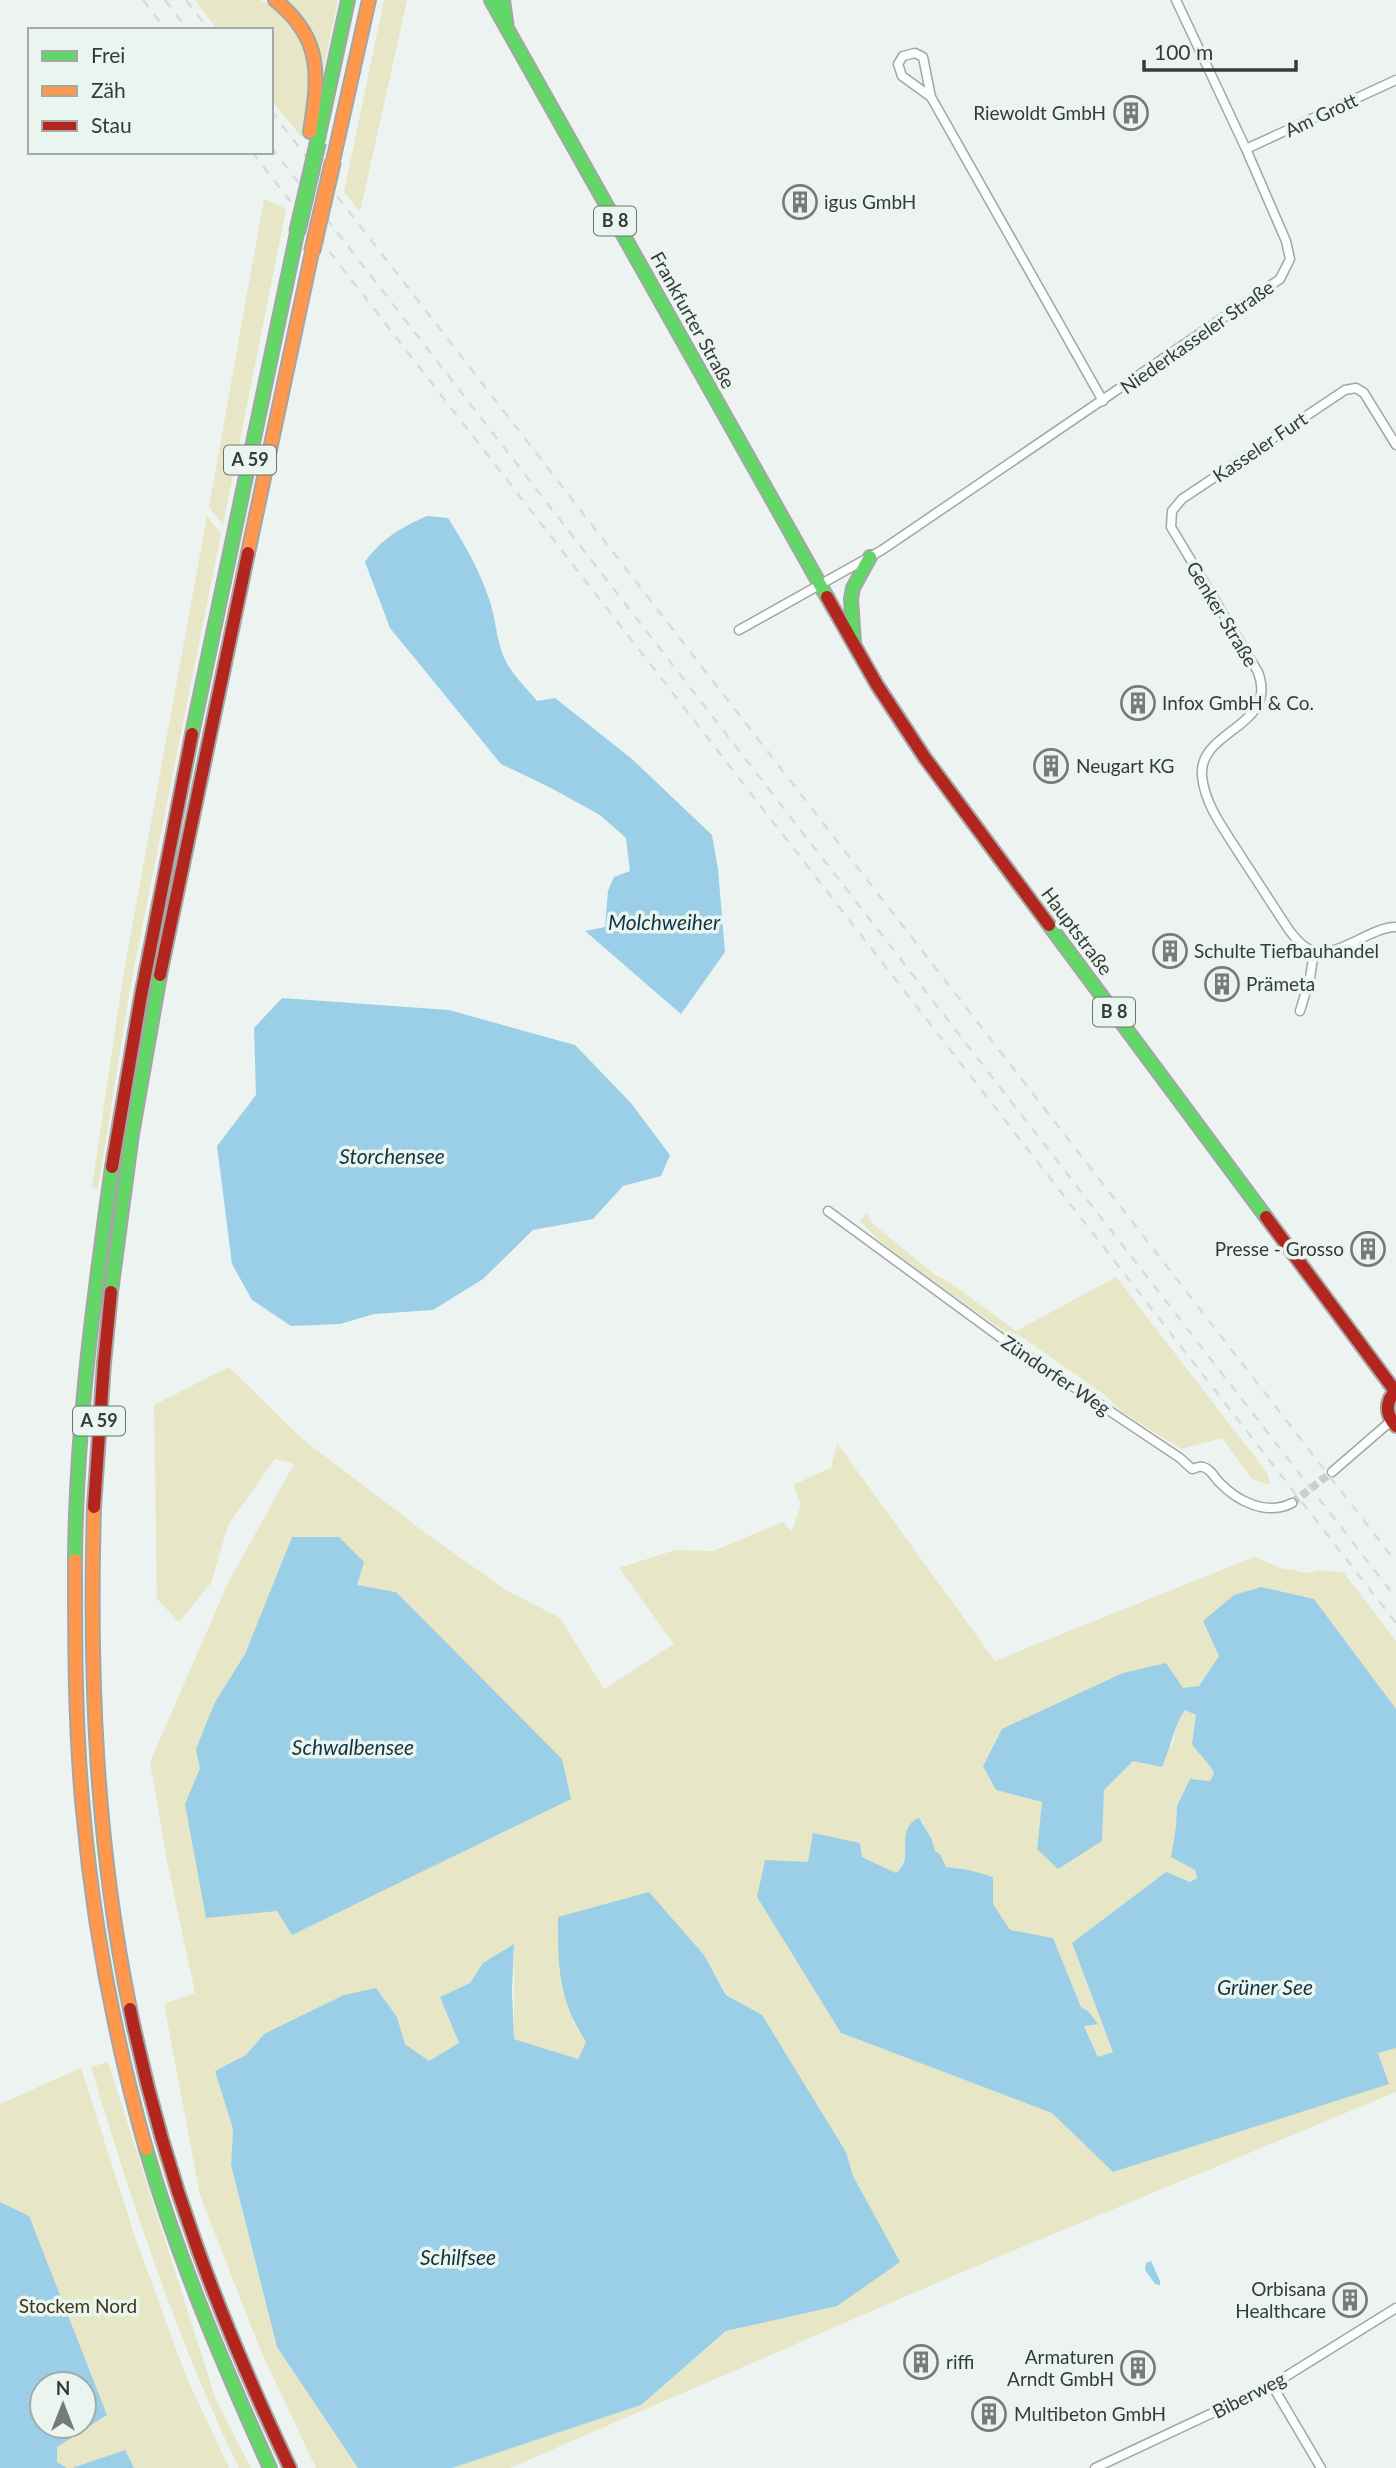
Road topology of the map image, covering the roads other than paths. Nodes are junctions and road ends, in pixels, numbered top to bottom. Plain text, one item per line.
1 (275, 0) edge
2 (348, 0) edge
3 (369, 0) edge
4 (491, 0) edge
5 (503, 0) edge
6 (1176, 0) edge
7 (507, 29) junction
8 (1396, 80) edge
9 (931, 97) junction
10 (314, 137) junction
11 (1246, 149) junction
12 (1103, 401) junction
13 (1396, 445) edge
14 (1171, 515) joint
15 (870, 557) junction
16 (821, 585) junction
17 (739, 630) dead end
18 (854, 646) junction
19 (1396, 927) edge
20 (1314, 951) junction
21 (1300, 1011) dead end
22 (828, 1211) dead end
23 (1396, 1390) edge
24 (1393, 1424) edge
25 (1332, 1472) tunnel mouth
26 (1292, 1503) tunnel mouth
27 (1396, 2308) edge
28 (1272, 2385) junction
29 (270, 2468) edge
30 (289, 2468) edge
31 (1095, 2468) edge
32 (1321, 2468) edge

1 - 10 main road, A 59
2 - 10 main road, A 59
3 - 30 main road, A 59, bridge
4 - 7 main road, Frankfurter Straße / B 8
5 - 7 main road
6 - 11 street, Niederkasseler Straße
7 - 16 main road, Frankfurter Straße / B 8
8 - 11 street, Am Grott
9 - 9 street, Niederkasseler Straße
9 - 12 street, Niederkasseler Straße
10 - 29 main road, A 59, bridge
11 - 12 street, Niederkasseler Straße
12 - 15 street, Niederkasseler Straße
13 - 14 street, Kasseler Furt
14 - 20 street, Genker Straße
15 - 16 street, Niederkasseler Straße
15 - 18 main road
16 - 17 street, Niederkasseler Straße
16 - 18 main road, Hauptstraße / B 8
18 - 23 main road, Hauptstraße / B 8
19 - 20 street
20 - 21 street
22 - 26 street, Zündorfer Weg
23 - 24 main road, Hauptstraße / B 8
24 - 25 street
27 - 28 street, Biberweg
28 - 31 street, Biberweg
28 - 32 street

